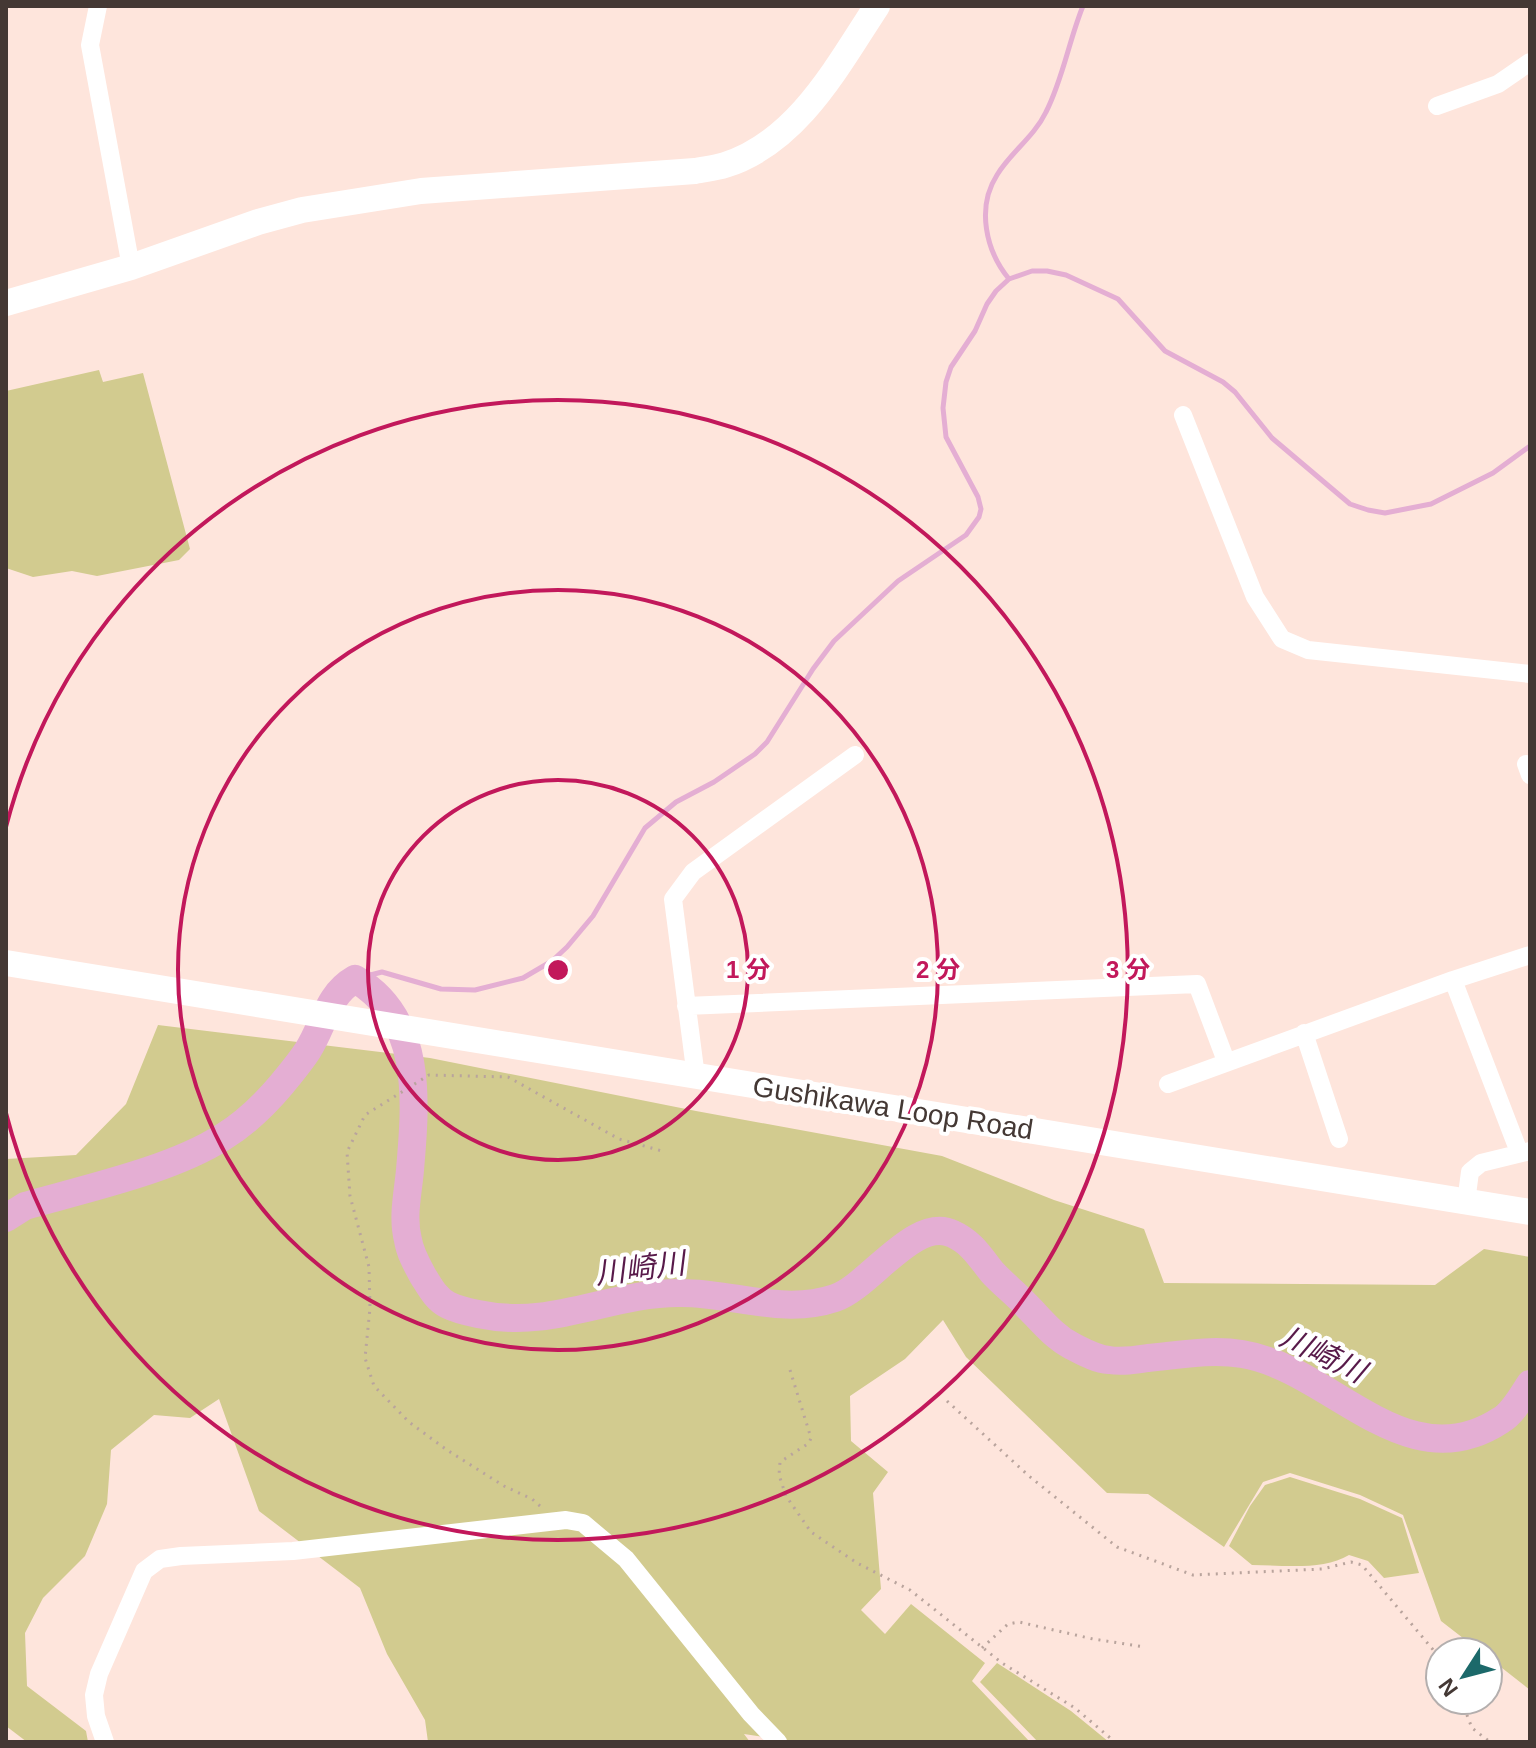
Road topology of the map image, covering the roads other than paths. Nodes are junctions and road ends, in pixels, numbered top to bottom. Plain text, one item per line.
1 (98, 6) edge
2 (877, 6) edge
3 (1530, 62) edge
4 (1437, 106) dead end
5 (131, 267) junction
6 (6, 303) edge
7 (1183, 415) dead end
8 (1530, 674) edge
9 (855, 755) dead end
10 (1530, 955) edge
11 (6, 963) edge
12 (1453, 980) junction
13 (686, 1006) junction
14 (1304, 1033) junction
15 (1226, 1061) junction
16 (696, 1077) junction
17 (1168, 1084) dead end
18 (1339, 1139) dead end
19 (1525, 1152) edge
20 (1466, 1202) junction
21 (1530, 1212) edge
22 (105, 1742) edge
23 (778, 1742) edge

1 - 5 street
2 - 5 main road
3 - 4 street
5 - 6 main road
7 - 8 street
9 - 13 street
10 - 12 street
11 - 16 main road, Gushikawa Loop Road
12 - 14 street
12 - 19 street
13 - 15 street
13 - 16 street
14 - 15 street
14 - 18 street
15 - 17 street
16 - 20 main road, Gushikawa Loop Road
19 - 20 street
20 - 21 main road, Gushikawa Loop Road
22 - 23 street

